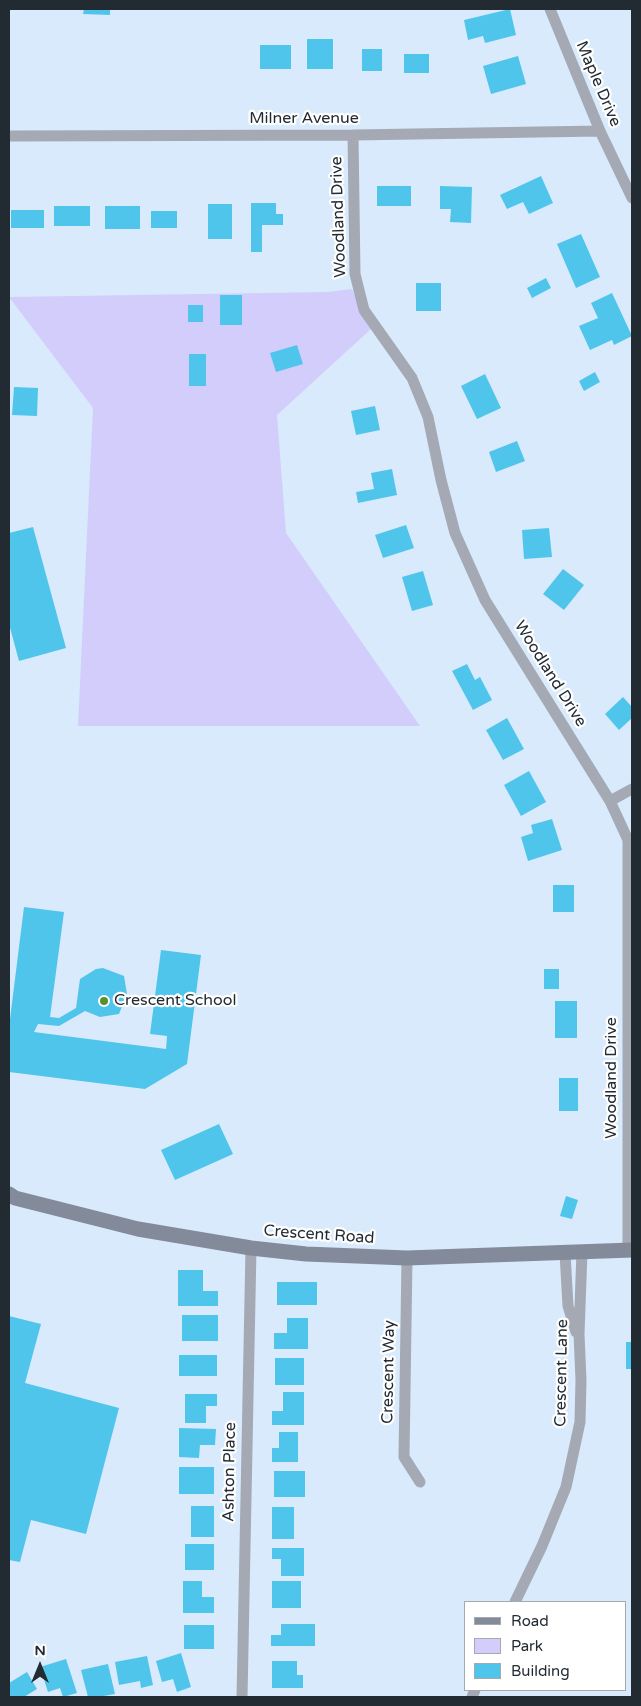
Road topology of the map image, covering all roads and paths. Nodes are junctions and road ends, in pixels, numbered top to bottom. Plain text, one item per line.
1 (550, 9) edge
2 (600, 131) junction
3 (353, 135) junction
4 (9, 136) edge
5 (632, 198) edge
6 (632, 789) edge
7 (610, 801) junction
8 (9, 1194) edge
9 (251, 1248) junction
10 (630, 1250) edge
11 (582, 1252) junction
12 (565, 1253) junction
13 (407, 1258) junction
14 (579, 1344) junction
15 (420, 1482) dead end
16 (515, 1601) edge
17 (242, 1697) edge

1 - 2 street, Maple Drive
2 - 3 street, Milner Avenue
2 - 5 street, Maple Drive
3 - 4 street, Milner Avenue
3 - 7 street, Woodland Drive
6 - 7 street
7 - 10 street, Woodland Drive
8 - 9 street, Crescent Road
9 - 13 street, Crescent Road
9 - 17 street, Ashton Place
10 - 11 street, Crescent Road
11 - 12 street, Crescent Road
11 - 14 street, Crescent Lane
12 - 13 street, Crescent Road
12 - 14 street
13 - 15 street, Crescent Way
14 - 16 street, Crescent Lane

